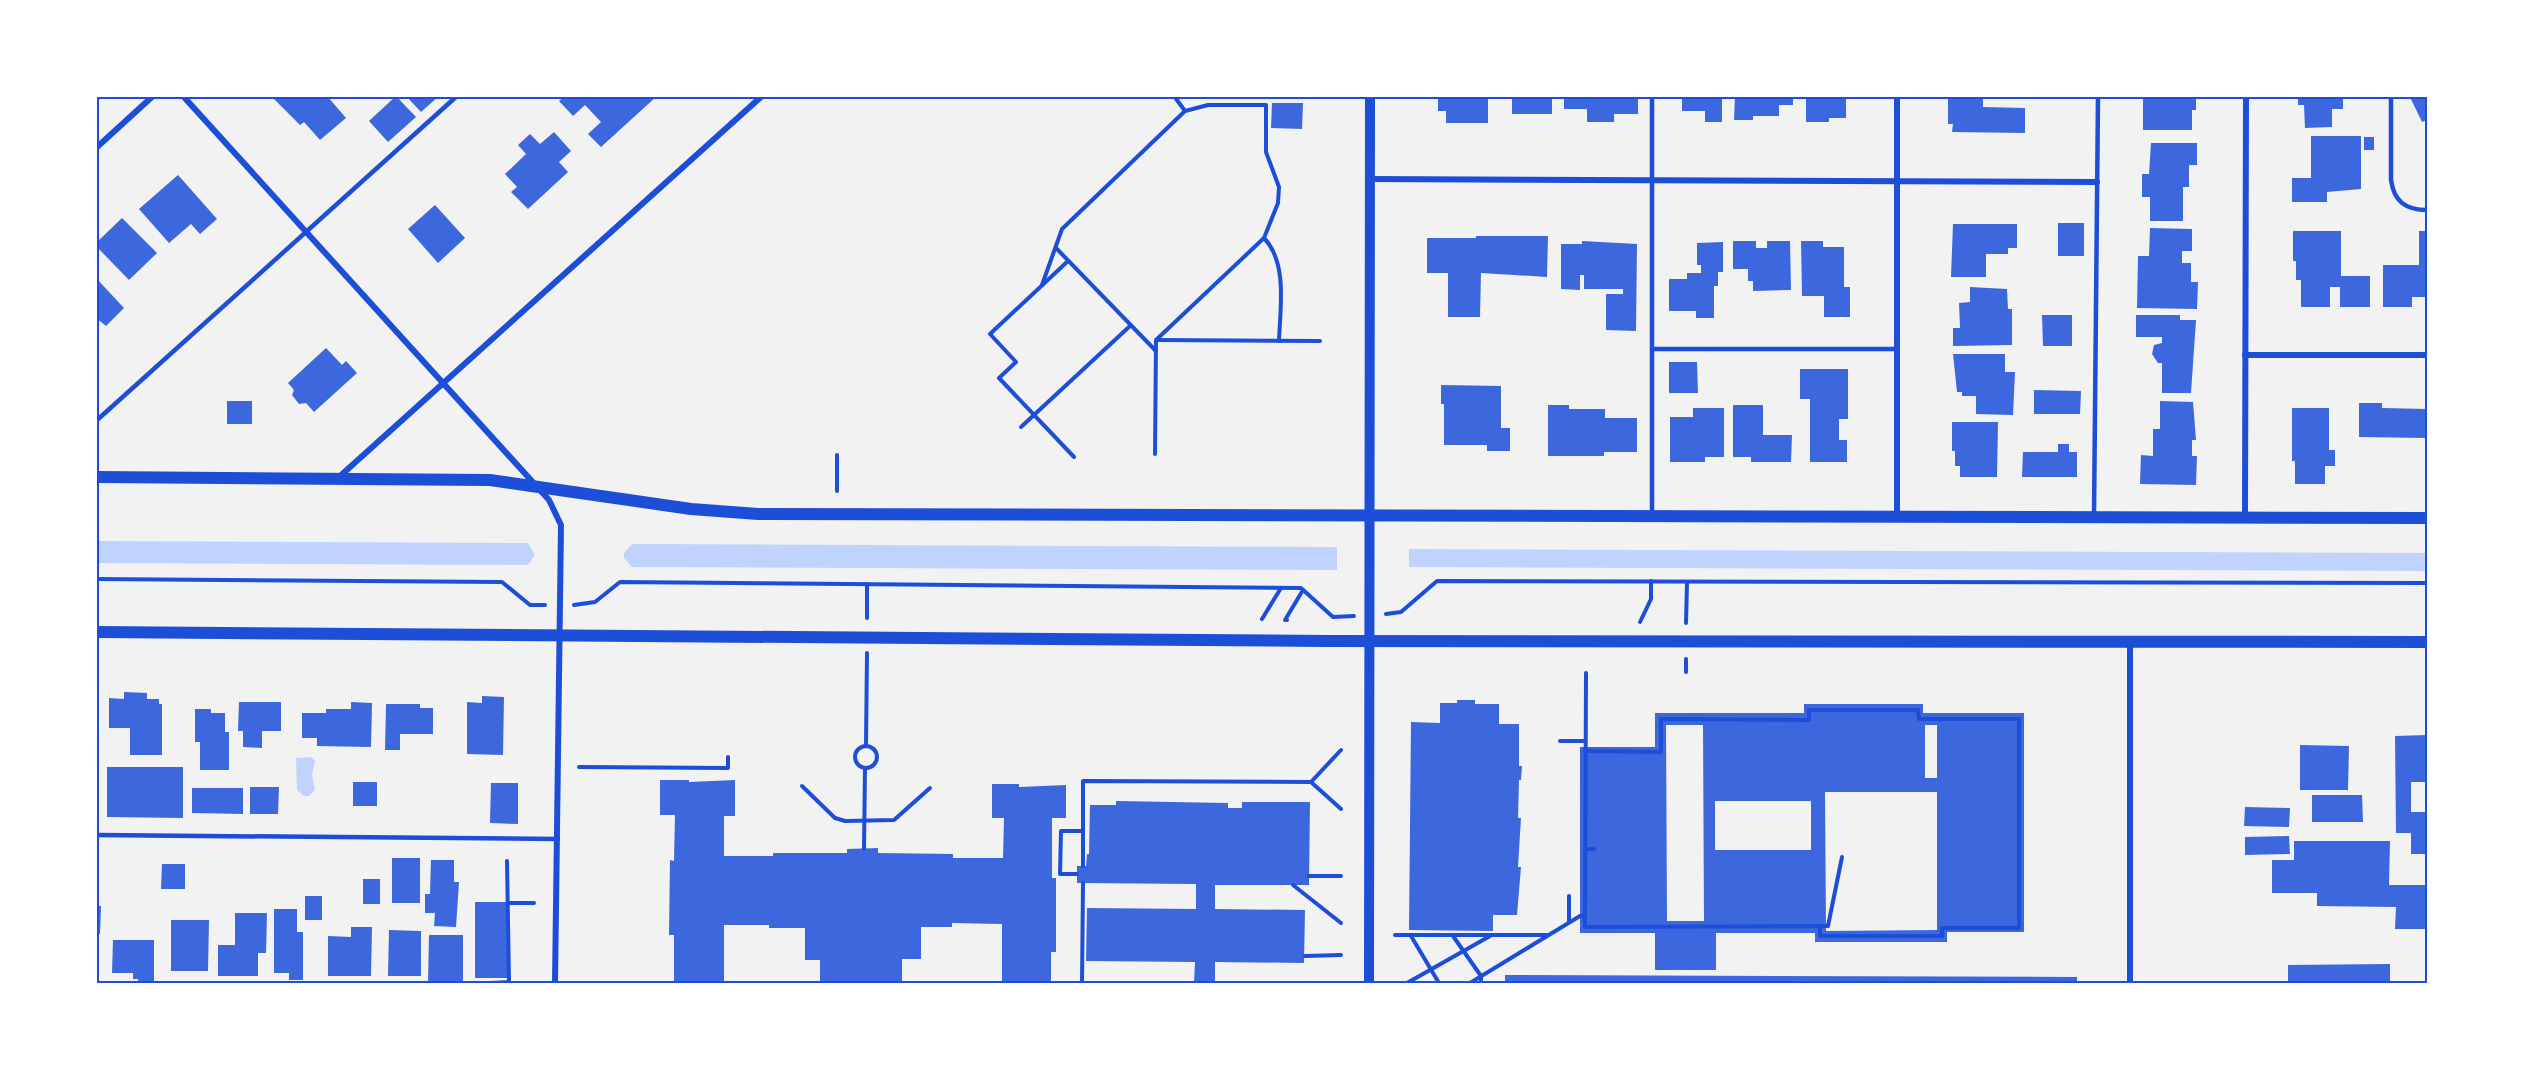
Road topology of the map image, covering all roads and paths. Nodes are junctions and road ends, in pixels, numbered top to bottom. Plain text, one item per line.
1 (153, 96) edge
2 (183, 96) edge
3 (457, 96) edge
4 (762, 96) edge
5 (1174, 96) edge
6 (1370, 96) edge
7 (1652, 96) edge
8 (1898, 96) edge
9 (2098, 96) edge
10 (2246, 96) edge
11 (2391, 96) edge
12 (1185, 111) junction
13 (96, 148) edge
14 (1370, 179) junction
15 (1652, 180) junction
16 (1897, 181) junction
17 (2097, 182) junction
18 (2427, 210) edge
19 (305, 232) junction
20 (1264, 238) junction
21 (1056, 248) junction
22 (1068, 261) junction
23 (1042, 285) junction
24 (1130, 326) junction
25 (1156, 340) junction
26 (1279, 341) junction
27 (1320, 341) dead end
28 (1652, 349) junction
29 (1897, 349) junction
30 (1156, 352) junction
31 (2245, 355) junction
32 (2427, 355) edge
33 (442, 384) junction
34 (1034, 414) junction
35 (96, 421) edge
36 (1021, 427) dead end
37 (1155, 454) dead end
38 (837, 455) dead end
39 (1074, 457) dead end
40 (96, 477) edge
41 (338, 478) junction
42 (536, 486) junction
43 (837, 491) dead end
44 (1368, 517) junction
45 (1652, 517) junction
46 (1897, 517) junction
47 (2094, 517) junction
48 (2245, 517) junction
49 (2427, 518) edge
50 (96, 579) edge
51 (1651, 581) junction
52 (1687, 581) junction
53 (2427, 583) edge
54 (867, 584) junction
55 (1281, 588) junction
56 (1303, 590) junction
57 (537, 605) dead end
58 (583, 605) dead end
59 (1396, 613) dead end
60 (1337, 617) dead end
61 (867, 618) dead end
62 (1262, 619) dead end
63 (1287, 620) dead end
64 (1640, 622) dead end
65 (1686, 623) dead end
66 (96, 632) edge
67 (560, 635) junction
68 (1369, 641) junction
69 (2130, 642) junction
70 (2427, 642) edge
71 (867, 652) dead end
72 (1686, 658) dead end
73 (1586, 672) dead end
74 (1686, 672) dead end
75 (1560, 741) dead end
76 (1586, 741) junction
77 (866, 745) junction
78 (1341, 750) dead end
79 (1586, 751) junction
80 (728, 757) dead end
81 (579, 767) dead end
82 (866, 768) junction
83 (1311, 782) junction
84 (802, 786) dead end
85 (930, 788) dead end
86 (1341, 809) dead end
87 (864, 821) junction
88 (1083, 831) junction
89 (96, 835) edge
90 (558, 839) junction
91 (864, 849) dead end
92 (1585, 849) junction
93 (1594, 849) dead end
94 (1842, 857) dead end
95 (507, 861) dead end
96 (1083, 866) dead end
97 (1077, 874) dead end
98 (1309, 876) dead end
99 (1341, 876) dead end
100 (1083, 883) dead end
101 (1293, 885) dead end
102 (1569, 896) dead end
103 (510, 903) junction
104 (534, 903) dead end
105 (1585, 916) junction
106 (1341, 922) dead end
107 (1569, 923) junction
108 (1820, 926) junction
109 (1395, 936) dead end
110 (1411, 936) junction
111 (1453, 936) junction
112 (1491, 936) junction
113 (1549, 936) junction
114 (1464, 951) junction
115 (1341, 955) dead end
116 (1305, 956) dead end
117 (1431, 970) junction
118 (1482, 976) junction
119 (1410, 982) edge
120 (492, 983) edge
121 (555, 983) edge
122 (1082, 983) edge
123 (1369, 983) edge
124 (1439, 983) edge
125 (1470, 983) edge
126 (1481, 983) edge
127 (2130, 983) edge

1 - 13 street
2 - 19 street
3 - 19 lane
4 - 33 street
5 - 12 path
6 - 14 street
7 - 15 lane
8 - 16 street
9 - 17 lane
10 - 31 street
11 - 18 lane
12 - 20 path
12 - 21 path
14 - 15 street
14 - 44 street
15 - 16 street
15 - 28 lane
16 - 17 street
16 - 29 street
17 - 47 lane
19 - 33 street
19 - 35 lane
20 - 25 path
20 - 26 path
21 - 22 path
21 - 23 path
22 - 23 path
22 - 24 path
23 - 34 path
24 - 30 path
24 - 34 path
25 - 26 path
25 - 30 path
26 - 27 path
28 - 29 lane
28 - 45 lane
29 - 46 street
30 - 37 path
31 - 32 street
31 - 48 street
33 - 41 street
33 - 42 street
34 - 36 path
34 - 39 path
38 - 43 path
40 - 41 main road
41 - 42 main road
42 - 44 main road
42 - 67 street
44 - 45 main road
44 - 68 street
45 - 46 main road
46 - 47 main road
47 - 48 main road
48 - 49 main road
50 - 57 path
51 - 52 path
51 - 59 path
51 - 64 path
52 - 53 path
52 - 65 path
54 - 55 path
54 - 58 path
54 - 61 path
55 - 56 path
55 - 62 path
56 - 60 path
56 - 63 path
66 - 67 main road
67 - 68 main road
67 - 90 street
68 - 69 main road
68 - 123 street
69 - 70 main road
69 - 127 street
71 - 77 path
72 - 74 path
73 - 76 path
75 - 76 path
76 - 79 path
77 - 82 path
77 - 82 path
78 - 83 path
79 - 92 path
79 - 108 path
80 - 81 path
82 - 87 path
83 - 86 path
83 - 88 path
84 - 87 path
85 - 87 path
87 - 91 path
88 - 96 path
88 - 97 path
89 - 90 lane
90 - 121 street
92 - 93 path
92 - 105 path
94 - 108 path
95 - 103 path
98 - 99 path
100 - 122 path
101 - 106 path
102 - 107 path
103 - 104 path
103 - 120 path
105 - 107 path
105 - 108 path
107 - 113 path
109 - 110 path
110 - 111 path
110 - 117 path
111 - 112 path
111 - 114 path
112 - 113 path
112 - 114 path
113 - 118 path
114 - 117 path
114 - 118 path
115 - 116 path
117 - 119 path
117 - 124 path
118 - 125 path
118 - 126 path

